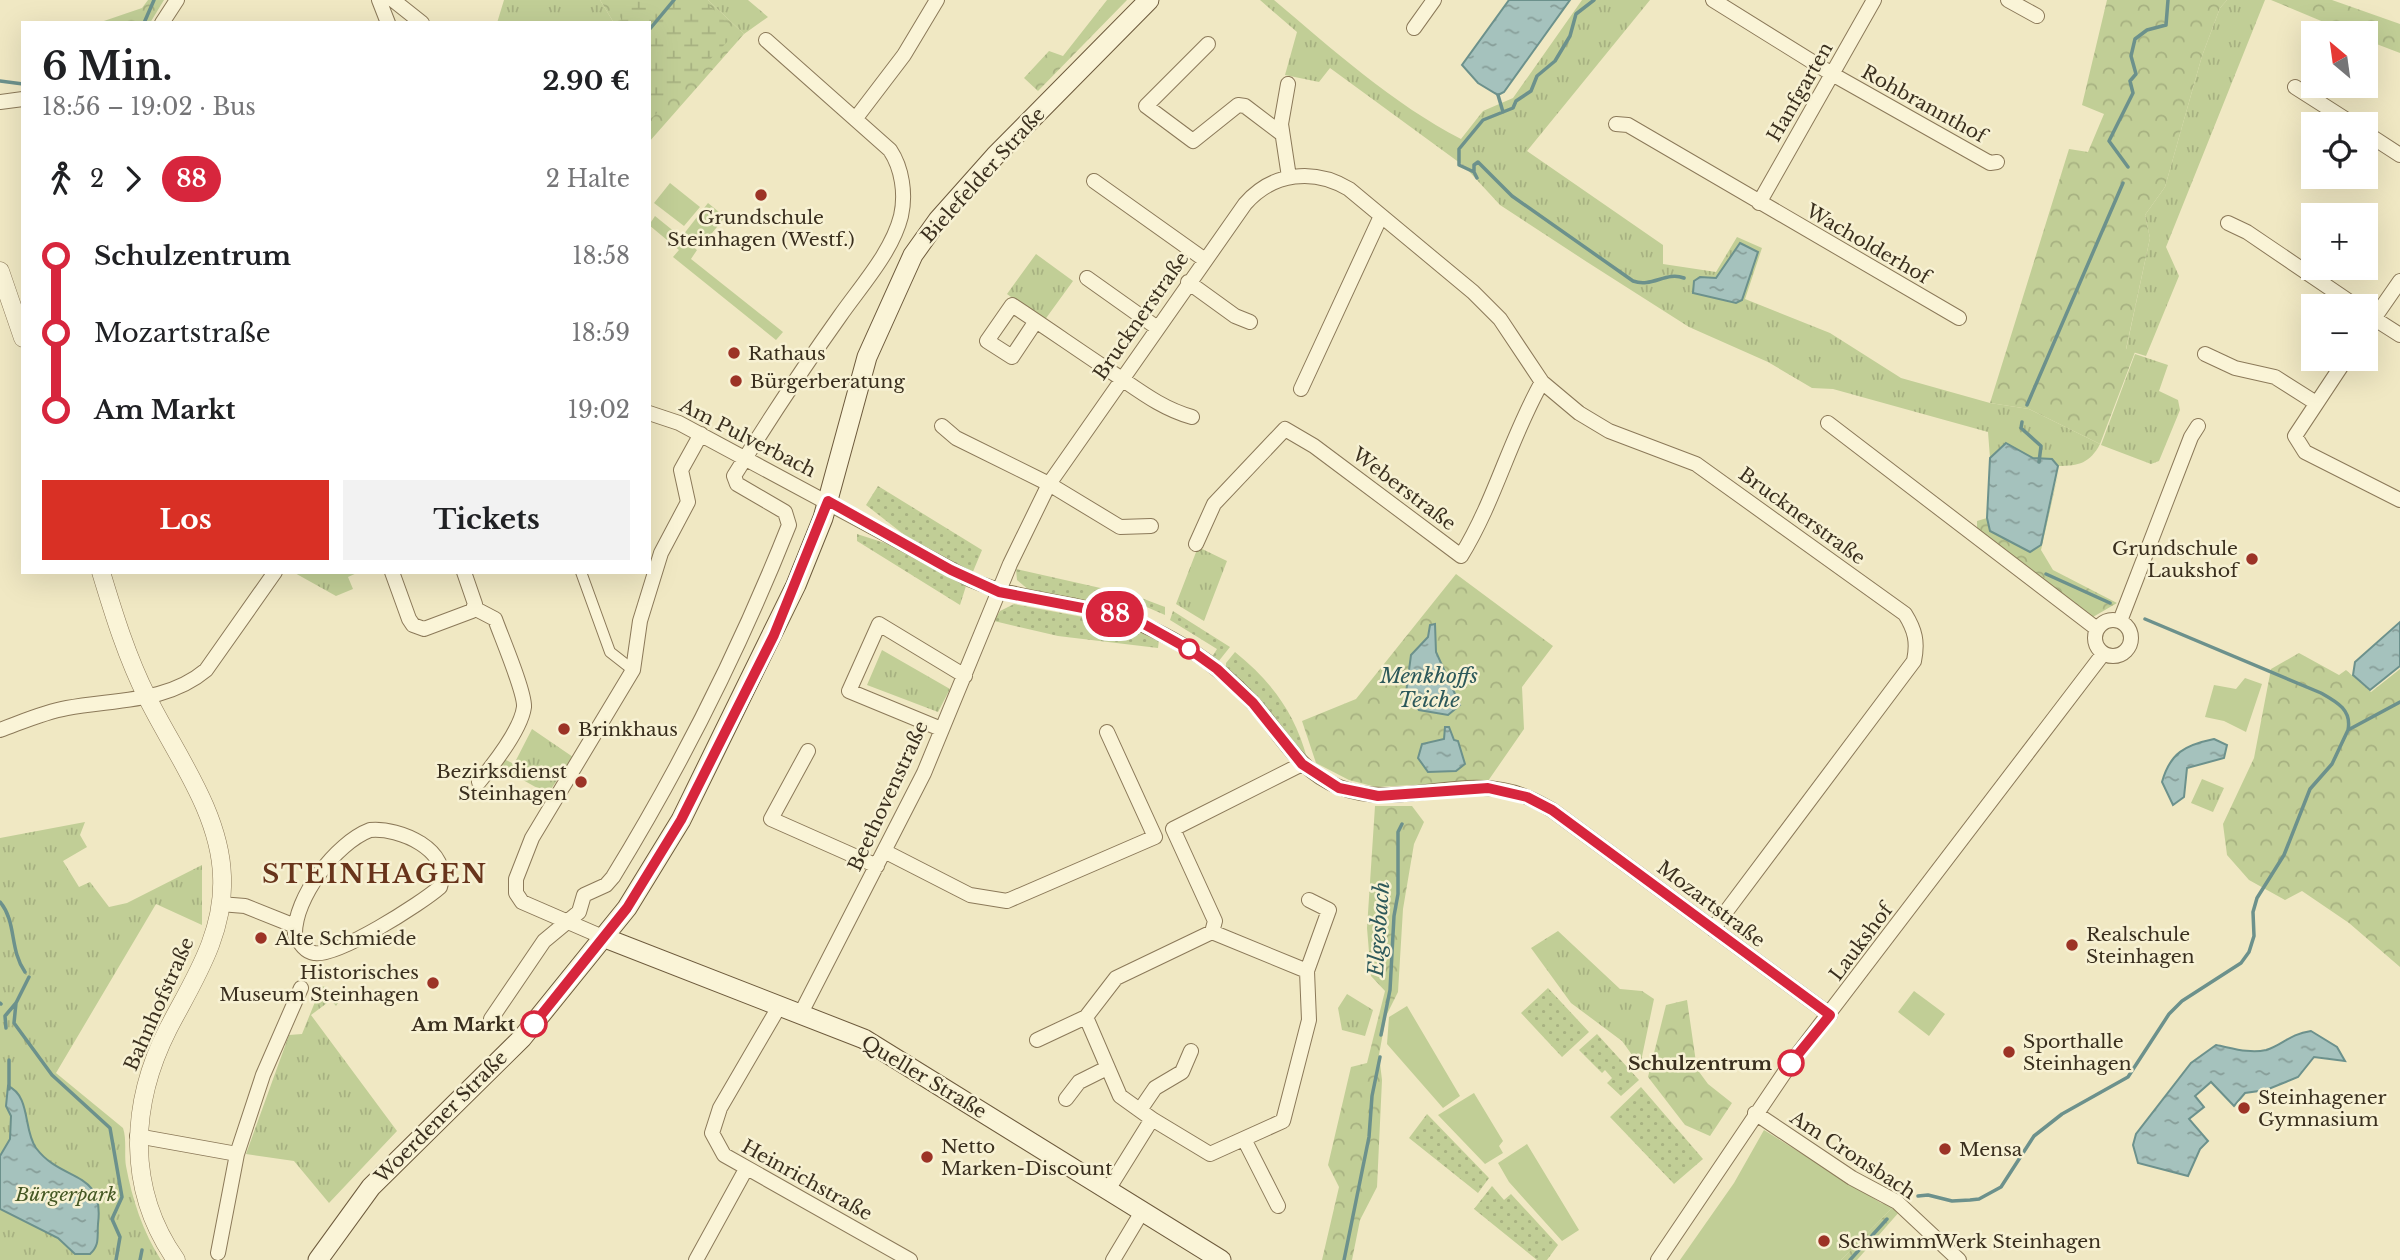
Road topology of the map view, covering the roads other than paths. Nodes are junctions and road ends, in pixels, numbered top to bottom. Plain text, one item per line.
1 (177, 0) edge
2 (379, 0) edge
3 (393, 0) edge
4 (937, 0) edge
5 (1149, 0) edge
6 (1434, 0) edge
7 (1713, 0) edge
8 (1874, 0) edge
9 (2008, 0) edge
10 (2037, 16) dead end
11 (163, 21) edge
12 (387, 21) edge
13 (419, 21) edge
14 (1414, 28) dead end
15 (766, 40) dead end
16 (1208, 44) dead end
17 (1832, 74) junction
18 (1288, 84) dead end
19 (2295, 87) dead end
20 (21, 99) edge
21 (0, 102) edge
22 (2334, 112) edge
23 (856, 118) junction
24 (1616, 124) dead end
25 (1282, 134) junction
26 (2378, 141) edge
27 (2400, 155) edge
28 (1997, 162) dead end
29 (1289, 177) junction
30 (1094, 181) dead end
31 (1759, 203) junction
32 (1381, 216) junction
33 (2228, 223) dead end
34 (1205, 260) junction
35 (0, 271) edge
36 (1087, 278) dead end
37 (2400, 281) edge
38 (1188, 282) junction
39 (2338, 294) edge
40 (2378, 309) edge
41 (1959, 318) dead end
42 (1036, 321) dead end
43 (1250, 322) dead end
44 (2378, 324) edge
45 (1156, 327) junction
46 (21, 332) edge
47 (2400, 335) edge
48 (2205, 354) dead end
49 (2338, 371) edge
50 (1121, 378) junction
51 (1542, 382) junction
52 (1301, 389) dead end
53 (2316, 402) junction
54 (651, 414) edge
55 (1192, 417) dead end
56 (1828, 423) dead end
57 (942, 426) dead end
58 (2198, 426) dead end
59 (701, 434) junction
60 (745, 458) junction
61 (1049, 484) junction
62 (2400, 500) edge
63 (828, 501) junction
64 (1151, 526) dead end
65 (1196, 544) dead end
66 (102, 574) edge
67 (274, 574) edge
68 (393, 574) edge
69 (465, 574) edge
70 (583, 574) edge
71 (999, 592) junction
72 (474, 608) junction
73 (2120, 621) junction
74 (2097, 629) junction
75 (2103, 654) junction
76 (633, 670) junction
77 (965, 676) junction
78 (147, 697) junction
79 (942, 729) junction
80 (0, 730) edge
81 (1107, 732) dead end
82 (808, 751) dead end
83 (1302, 764) junction
84 (479, 782) dead end
85 (884, 852) junction
86 (877, 866) junction
87 (1309, 900) dead end
88 (220, 904) junction
89 (568, 923) junction
90 (295, 926) junction
91 (1713, 929) junction
92 (1212, 932) junction
93 (605, 938) junction
94 (1307, 971) junction
95 (301, 988) dead end
96 (780, 1004) junction
97 (801, 1013) junction
98 (1830, 1015) junction
99 (1086, 1017) junction
100 (491, 1019) dead end
101 (1037, 1040) dead end
102 (1191, 1051) dead end
103 (1107, 1068) junction
104 (1066, 1100) dead end
105 (1755, 1113) junction
106 (1146, 1115) junction
107 (137, 1136) junction
108 (1244, 1139) junction
109 (237, 1154) junction
110 (746, 1169) junction
111 (1109, 1188) junction
112 (1278, 1206) dead end
113 (1143, 1210) junction
114 (218, 1253) dead end
115 (176, 1260) edge
116 (318, 1260) edge
117 (696, 1260) edge
118 (910, 1260) edge
119 (1113, 1260) edge
120 (1221, 1260) edge
121 (1658, 1260) edge
122 (1959, 1260) edge

1 - 11 street
2 - 12 street
3 - 13 street
4 - 23 street
5 - 63 main road, Bielefelder Straße
6 - 14 street
7 - 17 street, Rohbrannthof
8 - 17 street, Hanfgarten
9 - 10 street
15 - 23 street
16 - 25 street
17 - 28 street, Rohbrannthof
17 - 31 street, Hanfgarten
18 - 25 street
19 - 22 street
20 - 21 street
23 - 60 street
24 - 31 street, Wacholderhof
25 - 29 street
26 - 27 street
29 - 32 street, Brucknerstraße
29 - 34 street, Brucknerstraße
30 - 34 street
31 - 41 street, Wacholderhof
32 - 51 street, Brucknerstraße
32 - 52 street
33 - 39 street
34 - 38 street, Brucknerstraße
35 - 46 street
36 - 45 street
37 - 40 street
38 - 43 street
38 - 45 street, Brucknerstraße
42 - 50 street
44 - 47 street
45 - 50 street, Brucknerstraße
48 - 53 street
49 - 53 street
50 - 55 street
50 - 61 street, Brucknerstraße
51 - 65 street, Weberstraße
51 - 91 street, Brucknerstraße
53 - 62 street
54 - 59 street, Am Pulverbach
56 - 74 street
57 - 61 street
58 - 73 street
59 - 60 street, Am Pulverbach
59 - 76 street
60 - 63 street, Am Pulverbach
60 - 89 street
61 - 64 street
61 - 71 street, Brucknerstraße
63 - 71 street, Mozartstraße
63 - 93 main road, Woerdener Straße
66 - 78 street, Bahnhofstraße
67 - 78 street
68 - 72 street
69 - 72 street
70 - 76 street
71 - 77 street, Beethovenstraße
71 - 83 street, Mozartstraße
72 - 84 street
73 - 74 street
73 - 75 street, Laukshof
74 - 75 street
75 - 98 street, Laukshof
76 - 89 street
77 - 79 street, Beethovenstraße
77 - 79 street
78 - 80 street
78 - 88 street, Bahnhofstraße
79 - 85 street, Beethovenstraße
81 - 85 street
82 - 86 street
83 - 91 street, Mozartstraße
83 - 92 street
85 - 86 street, Beethovenstraße
86 - 97 street, Beethovenstraße
87 - 94 street
88 - 90 street
88 - 107 street, Bahnhofstraße
89 - 93 street
89 - 100 street
90 - 90 street
91 - 98 street, Mozartstraße
92 - 94 street
92 - 99 street
93 - 96 main road, Queller Straße
93 - 116 main road, Woerdener Straße
94 - 108 street
95 - 109 street
96 - 97 main road, Queller Straße
96 - 110 street, Heinrichstraße
97 - 111 main road, Queller Straße
98 - 105 street, Laukshof
99 - 101 street
99 - 103 street
102 - 106 street
103 - 104 street
103 - 106 street
105 - 121 street, Laukshof
105 - 122 street, Am Cronsbach
106 - 108 street
106 - 111 street
107 - 109 street
107 - 115 street, Bahnhofstraße
108 - 112 street
109 - 114 street
110 - 117 street
110 - 118 street, Heinrichstraße
111 - 113 main road, Queller Straße
113 - 119 street
113 - 120 main road, Queller Straße

